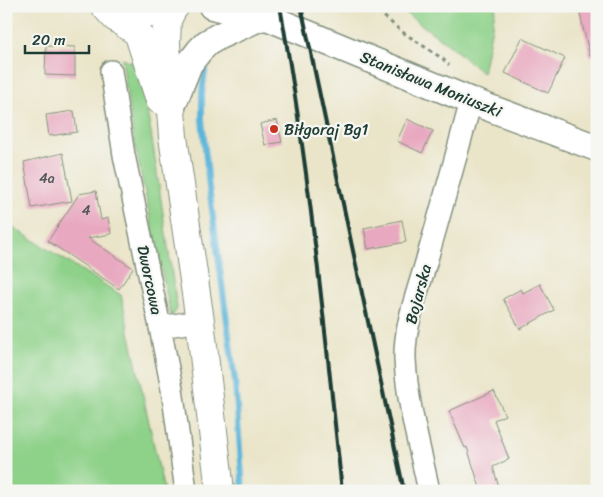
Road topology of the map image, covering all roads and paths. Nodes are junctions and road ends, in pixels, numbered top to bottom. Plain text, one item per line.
1 (105, 6) edge
2 (132, 6) edge
3 (212, 6) edge
4 (372, 6) edge
5 (174, 7) edge
6 (261, 14) edge
7 (450, 66) dead end
8 (111, 71) dead end
9 (470, 100) junction
10 (171, 109) junction
11 (173, 137) junction
12 (597, 148) edge
13 (200, 321) junction
14 (160, 327) junction
15 (186, 491) edge
16 (220, 491) edge
17 (430, 491) edge

1 - 11 main road
2 - 5 main road
3 - 6 street, Stanisława Moniuszki
4 - 7 path
5 - 10 main road
6 - 9 street, Stanisława Moniuszki
6 - 10 street
8 - 14 street, Dworcowa
9 - 12 street, Stanisława Moniuszki
9 - 17 street, Bojarska
10 - 11 main road
11 - 13 main road
13 - 14 street
13 - 16 main road
14 - 15 street, Dworcowa

